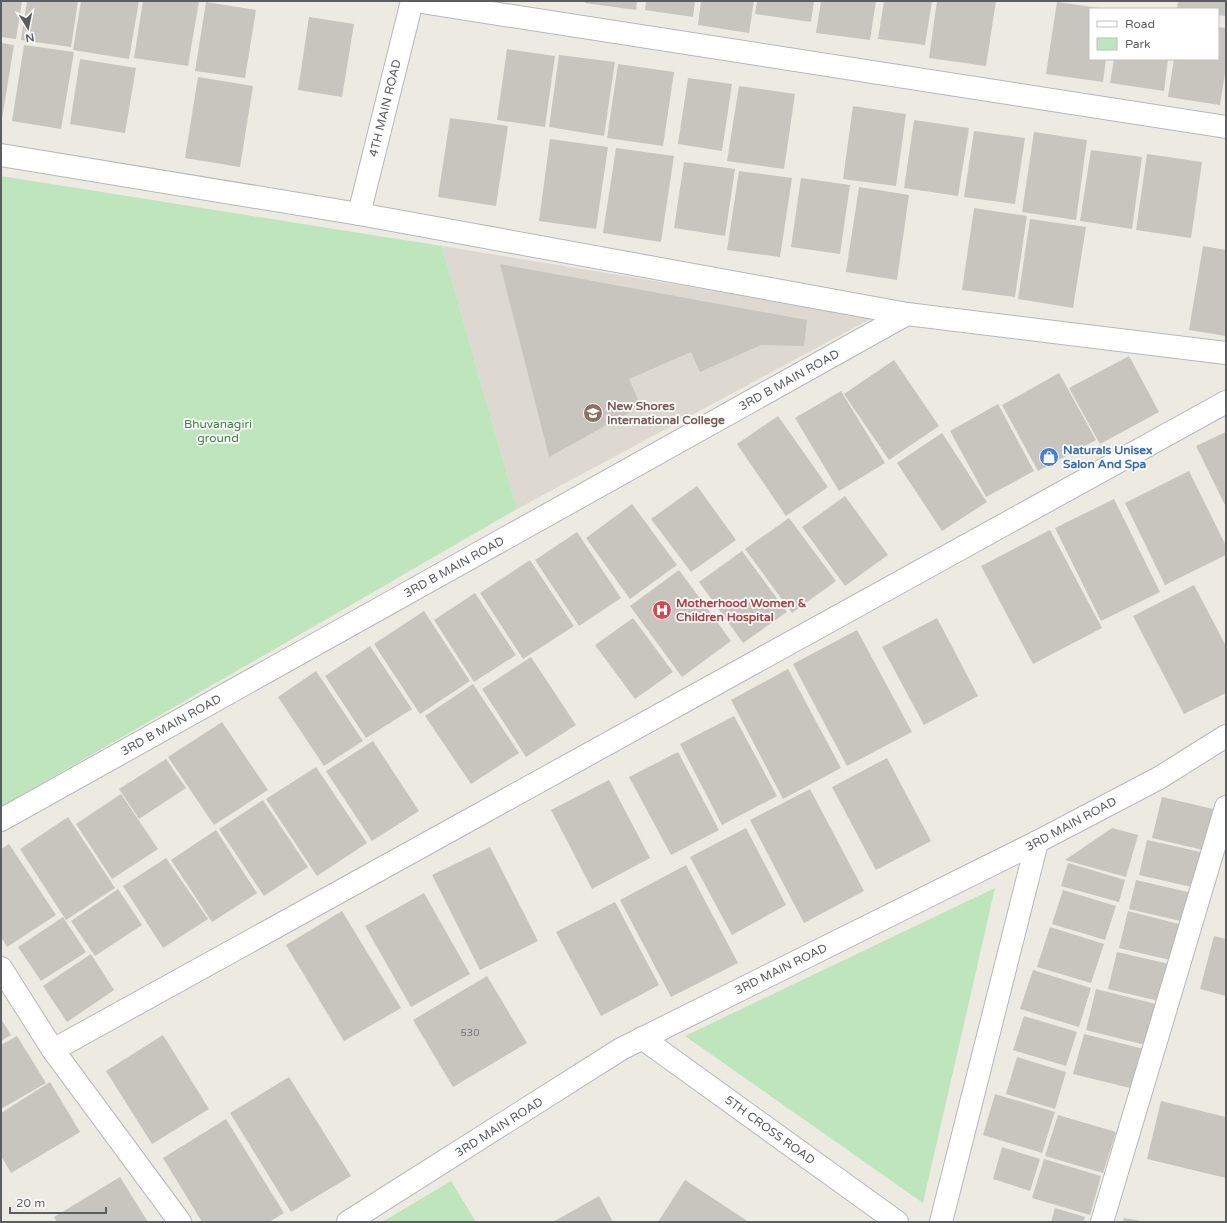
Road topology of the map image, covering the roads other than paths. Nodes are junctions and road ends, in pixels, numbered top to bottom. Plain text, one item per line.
1 (412, 1) edge
2 (415, 1) edge
3 (1226, 127) edge
4 (1, 155) edge
5 (359, 214) junction
6 (907, 314) junction
7 (1226, 353) edge
8 (1226, 402) edge
9 (1226, 736) edge
10 (1226, 807) edge
11 (1, 820) edge
12 (1037, 842) junction
13 (1, 968) edge
14 (642, 1038) junction
15 (53, 1050) junction
16 (180, 1222) edge
17 (348, 1222) edge
18 (897, 1222) edge
19 (941, 1222) edge
20 (1102, 1222) edge

1 - 5 street, 4TH MAIN ROAD
2 - 3 street
4 - 5 street
5 - 6 street
6 - 7 street
6 - 11 street, 3RD B MAIN ROAD
8 - 15 street
9 - 12 street, 3RD MAIN ROAD
10 - 20 street
12 - 14 street, 3RD MAIN ROAD
12 - 19 street
13 - 15 street
14 - 17 street, 3RD MAIN ROAD
14 - 18 street, 5TH CROSS ROAD
15 - 16 street

